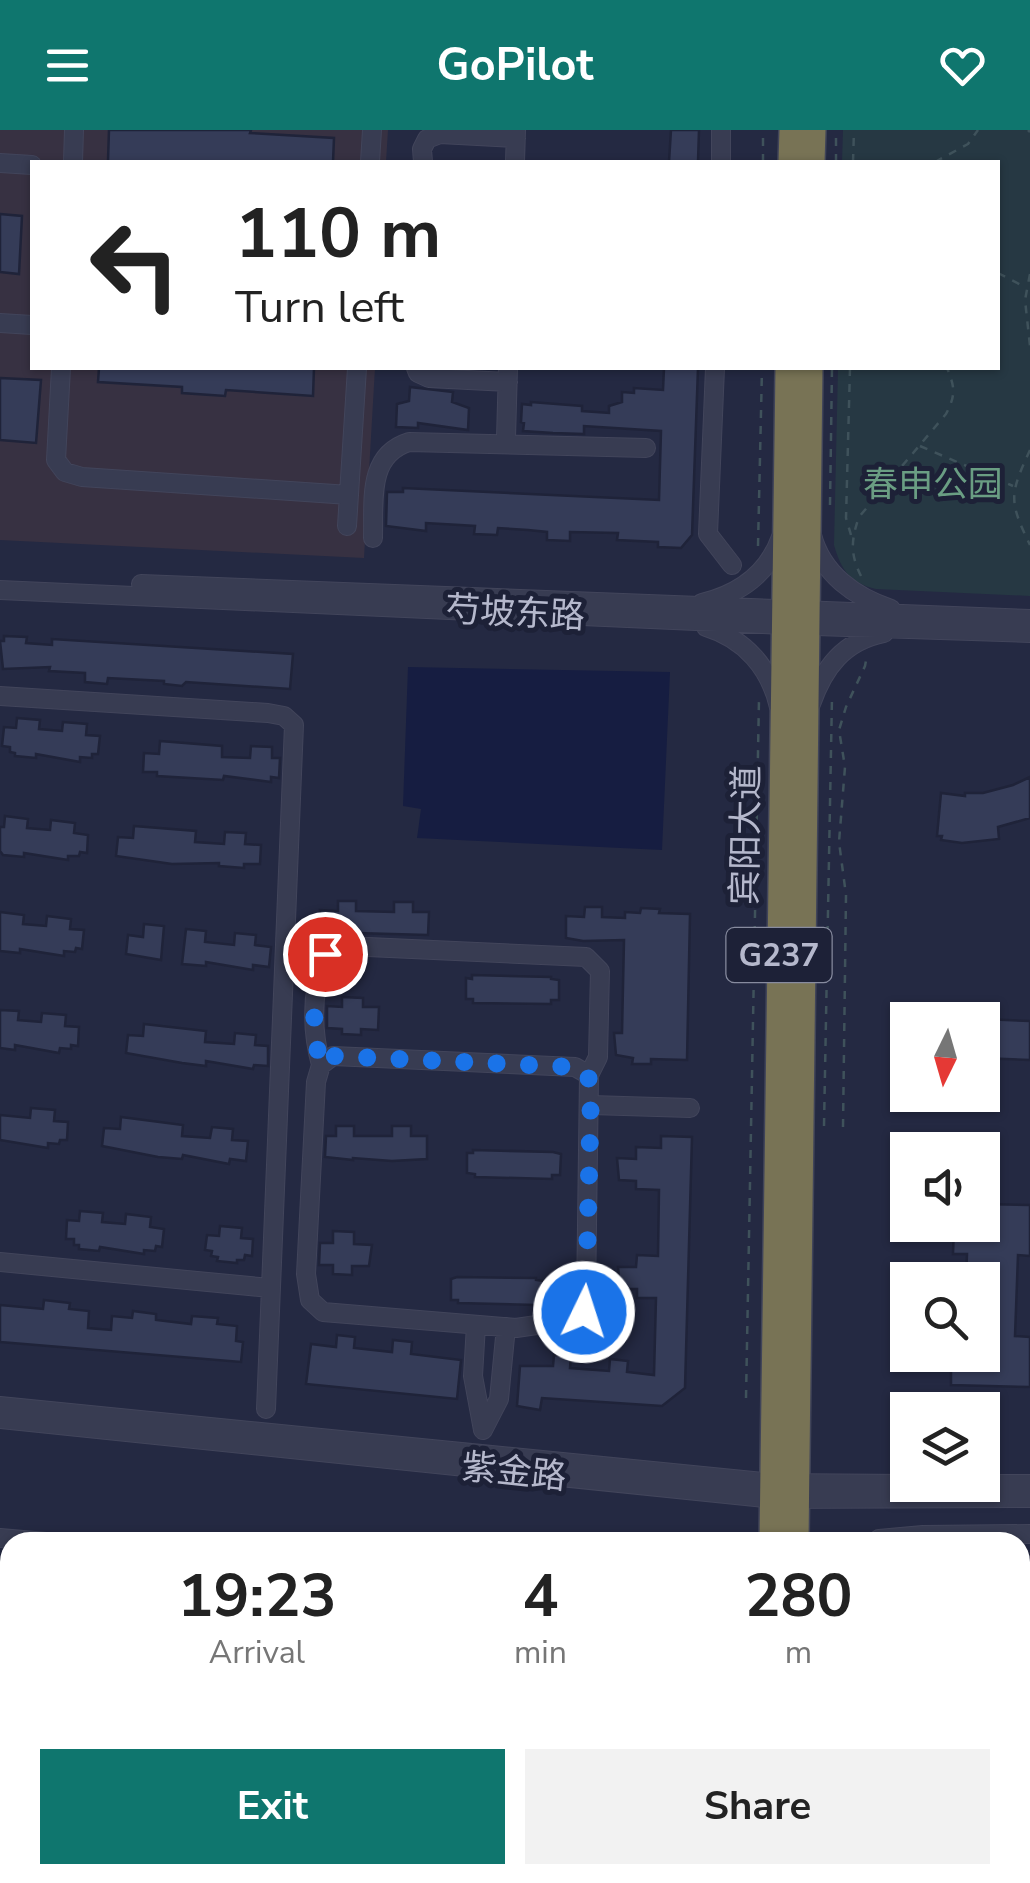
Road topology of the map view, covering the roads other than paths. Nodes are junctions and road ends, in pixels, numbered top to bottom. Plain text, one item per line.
1 (74, 130) edge
2 (372, 130) edge
3 (721, 130) edge
4 (792, 130) edge
5 (812, 130) edge
6 (516, 134) edge
7 (72, 160) edge
8 (370, 160) edge
9 (424, 160) edge
10 (515, 160) edge
11 (721, 160) edge
12 (791, 160) edge
13 (812, 160) edge
14 (0, 163) edge
15 (30, 164) edge
16 (0, 323) edge
17 (30, 326) edge
18 (61, 370) edge
19 (357, 370) edge
20 (417, 370) edge
21 (715, 370) edge
22 (788, 370) edge
23 (810, 370) edge
24 (508, 375) edge
25 (506, 438) dead end
26 (646, 448) dead end
27 (348, 495) junction
28 (808, 518) junction
29 (347, 526) dead end
30 (372, 538) dead end
31 (732, 565) dead end
32 (0, 579) edge
33 (0, 590) edge
34 (687, 614) junction
35 (796, 618) junction
36 (1030, 618) edge
37 (905, 622) junction
38 (1030, 633) edge
39 (0, 696) edge
40 (793, 727) junction
41 (321, 1065) junction
42 (588, 1075) junction
43 (590, 1105) junction
44 (690, 1108) dead end
45 (0, 1262) edge
46 (270, 1288) junction
47 (476, 1325) junction
48 (506, 1327) junction
49 (266, 1409) dead end
50 (0, 1415) edge
51 (1000, 1484) edge
52 (1030, 1484) edge
53 (890, 1485) edge
54 (785, 1491) junction
55 (1030, 1498) edge
56 (775, 1532) edge
57 (794, 1532) edge

1 - 7 street
2 - 8 street
3 - 11 street
4 - 12 highway
5 - 13 highway
6 - 9 street
6 - 10 street
14 - 15 street
16 - 17 street
18 - 27 street
19 - 27 street
20 - 24 street
21 - 31 street
22 - 28 highway, 宾阳大道 / G237
23 - 28 highway, 宾阳大道 / G237
24 - 25 street
26 - 30 street
27 - 29 street
28 - 34 street
28 - 35 highway, 宾阳大道 / G237
28 - 37 street
32 - 34 street, 芍坡东路
33 - 34 street, 芍坡东路
34 - 35 street, 芍坡东路
34 - 40 street
35 - 37 street, 芍坡东路
35 - 40 highway, 宾阳大道 / G237
36 - 37 street, 芍坡东路
37 - 38 street, 芍坡东路
37 - 40 street
39 - 46 street
40 - 54 highway, 宾阳大道 / G237
41 - 42 street
41 - 42 street
41 - 47 street
42 - 43 street
43 - 44 street
43 - 48 street
45 - 46 street
46 - 49 street
47 - 48 street
47 - 48 street
50 - 54 street, 紫金路
51 - 52 street
53 - 54 street, 紫金路
54 - 55 street, 紫金路
54 - 56 highway, 宾阳大道 / G237
54 - 57 highway, 宾阳大道 / G237

